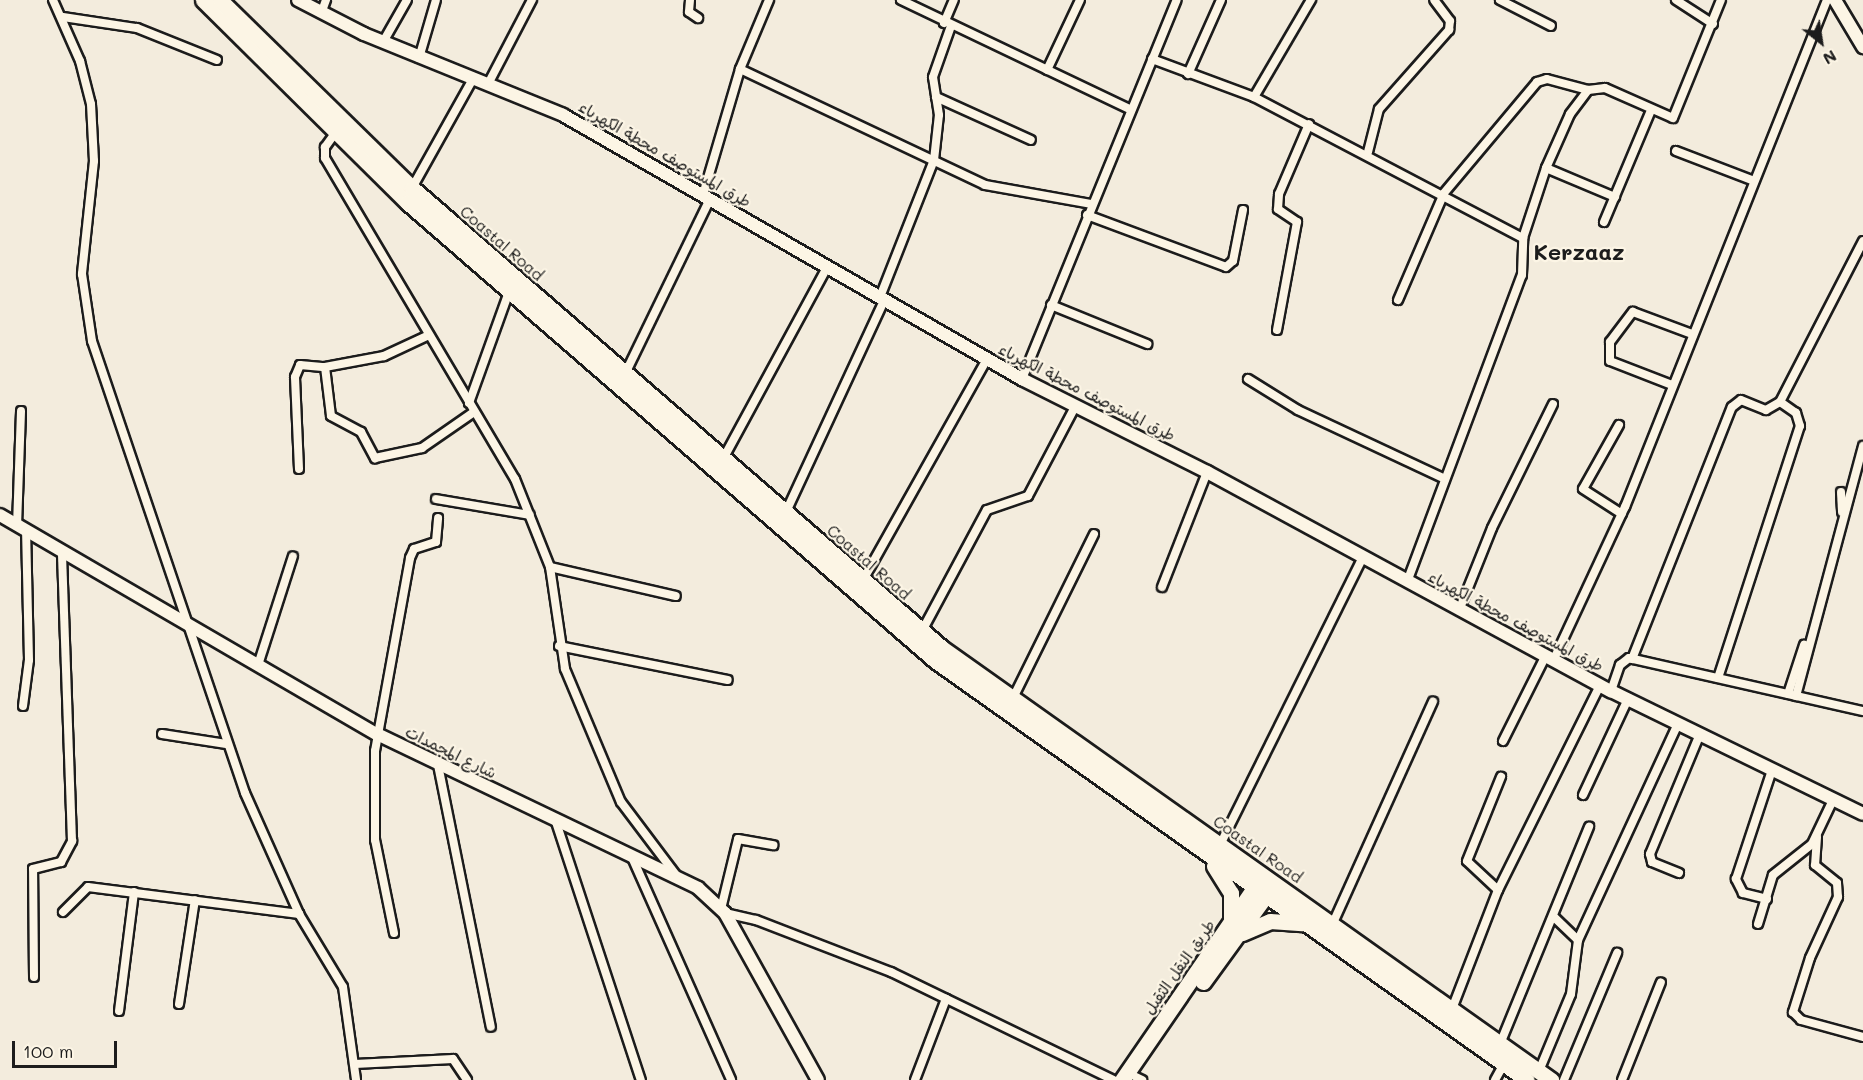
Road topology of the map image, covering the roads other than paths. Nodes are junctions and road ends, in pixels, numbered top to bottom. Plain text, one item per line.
1 (53, 0) edge
2 (203, 0) edge
3 (220, 0) edge
4 (298, 0) edge
5 (407, 0) edge
6 (436, 0) edge
7 (532, 0) edge
8 (690, 0) edge
9 (769, 0) edge
10 (902, 0) edge
11 (954, 0) edge
12 (1080, 0) edge
13 (1177, 0) edge
14 (1221, 0) edge
15 (1311, 0) edge
16 (1434, 0) edge
17 (1500, 0) edge
18 (1676, 0) edge
19 (1721, 0) edge
20 (1827, 0) edge
21 (1835, 0) edge
22 (1517, 4) edge
23 (324, 6) edge
24 (63, 17) junction
25 (698, 18) dead end
26 (947, 24) junction
27 (1713, 24) junction
28 (1551, 26) dead end
29 (382, 42) junction
30 (1863, 47) edge
31 (419, 58) junction
32 (1152, 59) junction
33 (217, 60) dead end
34 (740, 69) junction
35 (1047, 70) junction
36 (1188, 74) junction
37 (473, 79) junction
38 (488, 84) junction
39 (1588, 90) junction
40 (936, 97) junction
41 (1254, 97) junction
42 (1130, 109) junction
43 (1651, 111) junction
44 (1309, 124) junction
45 (336, 132) junction
46 (1031, 140) dead end
47 (1676, 151) dead end
48 (1368, 152) junction
49 (934, 160) junction
50 (1546, 168) junction
51 (1752, 180) junction
52 (412, 188) junction
53 (1444, 193) junction
54 (706, 197) junction
55 (1615, 197) junction
56 (1092, 204) junction
57 (1243, 210) dead end
58 (1088, 216) junction
59 (1604, 222) dead end
60 (1523, 238) junction
61 (1863, 241) edge
62 (828, 266) junction
63 (509, 292) junction
64 (882, 298) junction
65 (1398, 300) dead end
66 (1052, 305) junction
67 (1277, 330) dead end
68 (1692, 334) junction
69 (427, 336) junction
70 (1147, 344) dead end
71 (987, 359) junction
72 (325, 367) junction
73 (625, 374) junction
74 (1022, 379) junction
75 (1248, 380) dead end
76 (1672, 385) junction
77 (1780, 402) junction
78 (469, 403) junction
79 (1553, 404) dead end
80 (1076, 405) junction
81 (21, 411) dead end
82 (474, 412) junction
83 (1619, 425) dead end
84 (1863, 446) edge
85 (723, 459) junction
86 (299, 469) dead end
87 (1207, 472) junction
88 (1443, 478) junction
89 (1841, 492) dead end
90 (436, 499) dead end
91 (1622, 514) junction
92 (0, 515) edge
93 (530, 515) junction
94 (438, 518) dead end
95 (782, 520) junction
96 (21, 529) junction
97 (1094, 534) dead end
98 (62, 552) junction
99 (293, 556) dead end
100 (1363, 557) junction
101 (550, 567) junction
102 (862, 581) junction
103 (1407, 582) junction
104 (1162, 587) dead end
105 (676, 596) dead end
106 (1460, 608) junction
107 (187, 624) junction
108 (922, 631) junction
109 (559, 646) junction
110 (1550, 657) junction
111 (1632, 659) junction
112 (258, 665) junction
113 (1718, 678) junction
114 (728, 680) dead end
115 (1605, 688) junction
116 (1792, 695) junction
117 (1628, 699) junction
118 (1012, 700) junction
119 (1432, 702) dead end
120 (23, 706) dead end
121 (1863, 711) edge
122 (1678, 724) junction
123 (377, 734) junction
124 (1700, 734) junction
125 (162, 735) dead end
126 (1503, 741) dead end
127 (226, 744) junction
128 (438, 765) junction
129 (1772, 770) junction
130 (1501, 777) dead end
131 (1583, 795) dead end
132 (1833, 800) junction
133 (1863, 814) edge
134 (555, 819) junction
135 (1589, 827) dead end
136 (1817, 837) junction
137 (773, 845) dead end
138 (1220, 845) junction
139 (631, 855) junction
140 (1207, 856) junction
141 (1679, 873) dead end
142 (676, 874) junction
143 (1270, 878) junction
144 (1498, 890) junction
145 (134, 892) junction
146 (1261, 892) junction
147 (1767, 899) junction
148 (195, 900) junction
149 (723, 911) junction
150 (63, 912) dead end
151 (299, 914) junction
152 (1555, 918) junction
153 (1305, 923) junction
154 (1333, 923) junction
155 (1758, 924) dead end
156 (394, 933) dead end
157 (1232, 934) junction
158 (1578, 940) junction
159 (1617, 953) dead end
160 (34, 977) dead end
161 (1661, 982) dead end
162 (946, 999) junction
163 (179, 1004) dead end
164 (1452, 1009) junction
165 (120, 1011) dead end
166 (491, 1027) dead end
167 (1863, 1037) edge
168 (1500, 1044) junction
169 (355, 1064) junction
170 (1504, 1064) junction
171 (1539, 1077) edge
172 (1133, 1079) edge
173 (356, 1080) edge
174 (467, 1080) edge
175 (640, 1080) edge
176 (731, 1080) edge
177 (818, 1080) edge
178 (915, 1080) edge
179 (1113, 1080) edge
180 (1495, 1080) edge
181 (1564, 1080) edge
182 (1622, 1080) edge

1 - 24 street
2 - 45 highway, Coastal Road
3 - 52 highway, Coastal Road
4 - 23 street, طرق المستوصف محطة الكهرباء
5 - 29 street
6 - 31 street
7 - 38 street
8 - 25 street
9 - 34 street
10 - 26 street
11 - 26 street
12 - 35 street
13 - 32 street
14 - 36 street
15 - 41 street
16 - 48 street
17 - 22 street
18 - 27 street
19 - 27 street
20 - 51 street
21 - 30 street
22 - 28 street
23 - 29 street, طرق المستوصف محطة الكهرباء
24 - 33 street
24 - 107 street
26 - 35 street
26 - 40 street
27 - 43 street
29 - 31 street, طرق المستوصف محطة الكهرباء
31 - 37 street, طرق المستوصف محطة الكهرباء
32 - 36 street
32 - 42 street
34 - 49 street
34 - 54 street
35 - 42 street
36 - 41 street
37 - 38 street, طرق المستوصف محطة الكهرباء
37 - 52 street
38 - 54 street, طرق المستوصف محطة الكهرباء
39 - 43 street
39 - 50 street
39 - 53 street
40 - 46 street
40 - 49 street
41 - 44 street
42 - 56 street
43 - 55 street
44 - 48 street
44 - 67 street
45 - 63 highway, Coastal Road
45 - 69 street
47 - 51 street
48 - 53 street
49 - 56 street
49 - 64 street
50 - 55 street
50 - 60 street
51 - 68 street
52 - 73 highway, Coastal Road
53 - 60 street
53 - 65 street
54 - 62 street, طرق المستوصف محطة الكهرباء
54 - 73 street
55 - 59 street
56 - 58 street
57 - 58 street
58 - 66 street
60 - 88 street
61 - 77 street
62 - 64 street, طرق المستوصف محطة الكهرباء
62 - 85 street
63 - 78 street
63 - 95 highway, Coastal Road
64 - 71 street, طرق المستوصف محطة الكهرباء
64 - 95 street
66 - 70 street
66 - 74 street
68 - 76 street
68 - 76 street
69 - 72 street
69 - 78 street
71 - 74 street, طرق المستوصف محطة الكهرباء
71 - 102 street
72 - 82 street
72 - 86 street
73 - 85 highway, Coastal Road
74 - 80 street, طرق المستوصف محطة الكهرباء
75 - 88 street
76 - 91 street
77 - 111 street
77 - 113 street
78 - 82 street
79 - 106 street
80 - 87 street, طرق المستوصف محطة الكهرباء
80 - 108 street
81 - 96 street
82 - 93 street
83 - 91 street
84 - 116 street
85 - 95 highway, Coastal Road
87 - 100 street, طرق المستوصف محطة الكهرباء
87 - 104 street
88 - 103 street
89 - 116 street
90 - 93 street
91 - 110 street
92 - 96 street, شارع المجمدات
93 - 101 street
94 - 123 street
95 - 102 highway, Coastal Road
95 - 140 highway, Coastal Road
96 - 98 street, شارع المجمدات
96 - 120 street
97 - 118 street
98 - 107 street, شارع المجمدات
98 - 160 street
99 - 112 street
100 - 103 street, طرق المستوصف محطة الكهرباء
100 - 138 street
101 - 105 street
101 - 109 street
102 - 108 highway, Coastal Road
103 - 106 street, طرق المستوصف محطة الكهرباء
106 - 110 street, طرق المستوصف محطة الكهرباء
107 - 112 street, شارع المجمدات
107 - 127 street
108 - 118 highway, Coastal Road
109 - 114 street
109 - 142 street
110 - 115 street, طرق المستوصف محطة الكهرباء
110 - 126 street
111 - 113 street
111 - 115 street
112 - 123 street, شارع المجمدات
113 - 116 street
115 - 117 street, طرق المستوصف محطة الكهرباء
115 - 144 street
116 - 121 street
117 - 122 street, طرق المستوصف محطة الكهرباء
117 - 131 street
118 - 138 highway, Coastal Road
119 - 154 street
122 - 124 street, طرق المستوصف محطة الكهرباء
122 - 158 street
123 - 128 street, شارع المجمدات
123 - 156 street
124 - 129 street, طرق المستوصف محطة الكهرباء
124 - 141 street
125 - 127 street
127 - 151 street
128 - 134 street, شارع المجمدات
128 - 166 street
129 - 132 street, طرق المستوصف محطة الكهرباء
129 - 147 street
130 - 144 street
132 - 133 street, طرق المستوصف محطة الكهرباء
132 - 136 street
134 - 139 street, شارع المجمدات
134 - 175 street
135 - 152 street
136 - 147 street
136 - 167 street
137 - 149 street
138 - 143 highway, Coastal Road
139 - 142 street, شارع المجمدات
139 - 176 street
140 - 146 highway, Coastal Road
140 - 157 highway
142 - 149 street, شارع المجمدات
143 - 146 highway, طريق النقل الثقيل
143 - 154 highway, Coastal Road
144 - 164 street
145 - 148 street
145 - 150 street
145 - 165 street
146 - 153 highway, Coastal Road
146 - 157 highway, طريق النقل الثقيل
147 - 155 street
148 - 151 street
148 - 163 street
149 - 162 street
149 - 177 street, شارع المجمدات
151 - 169 street
152 - 158 street
152 - 168 street
153 - 157 highway
153 - 170 highway, Coastal Road
154 - 164 highway, Coastal Road
157 - 172 highway, طريق النقل الثقيل
158 - 171 street
159 - 181 street
161 - 182 street
162 - 178 street
162 - 179 street
164 - 168 highway, Coastal Road
168 - 171 highway, Coastal Road
169 - 173 street
169 - 174 street
170 - 171 highway, Coastal Road
170 - 180 street

